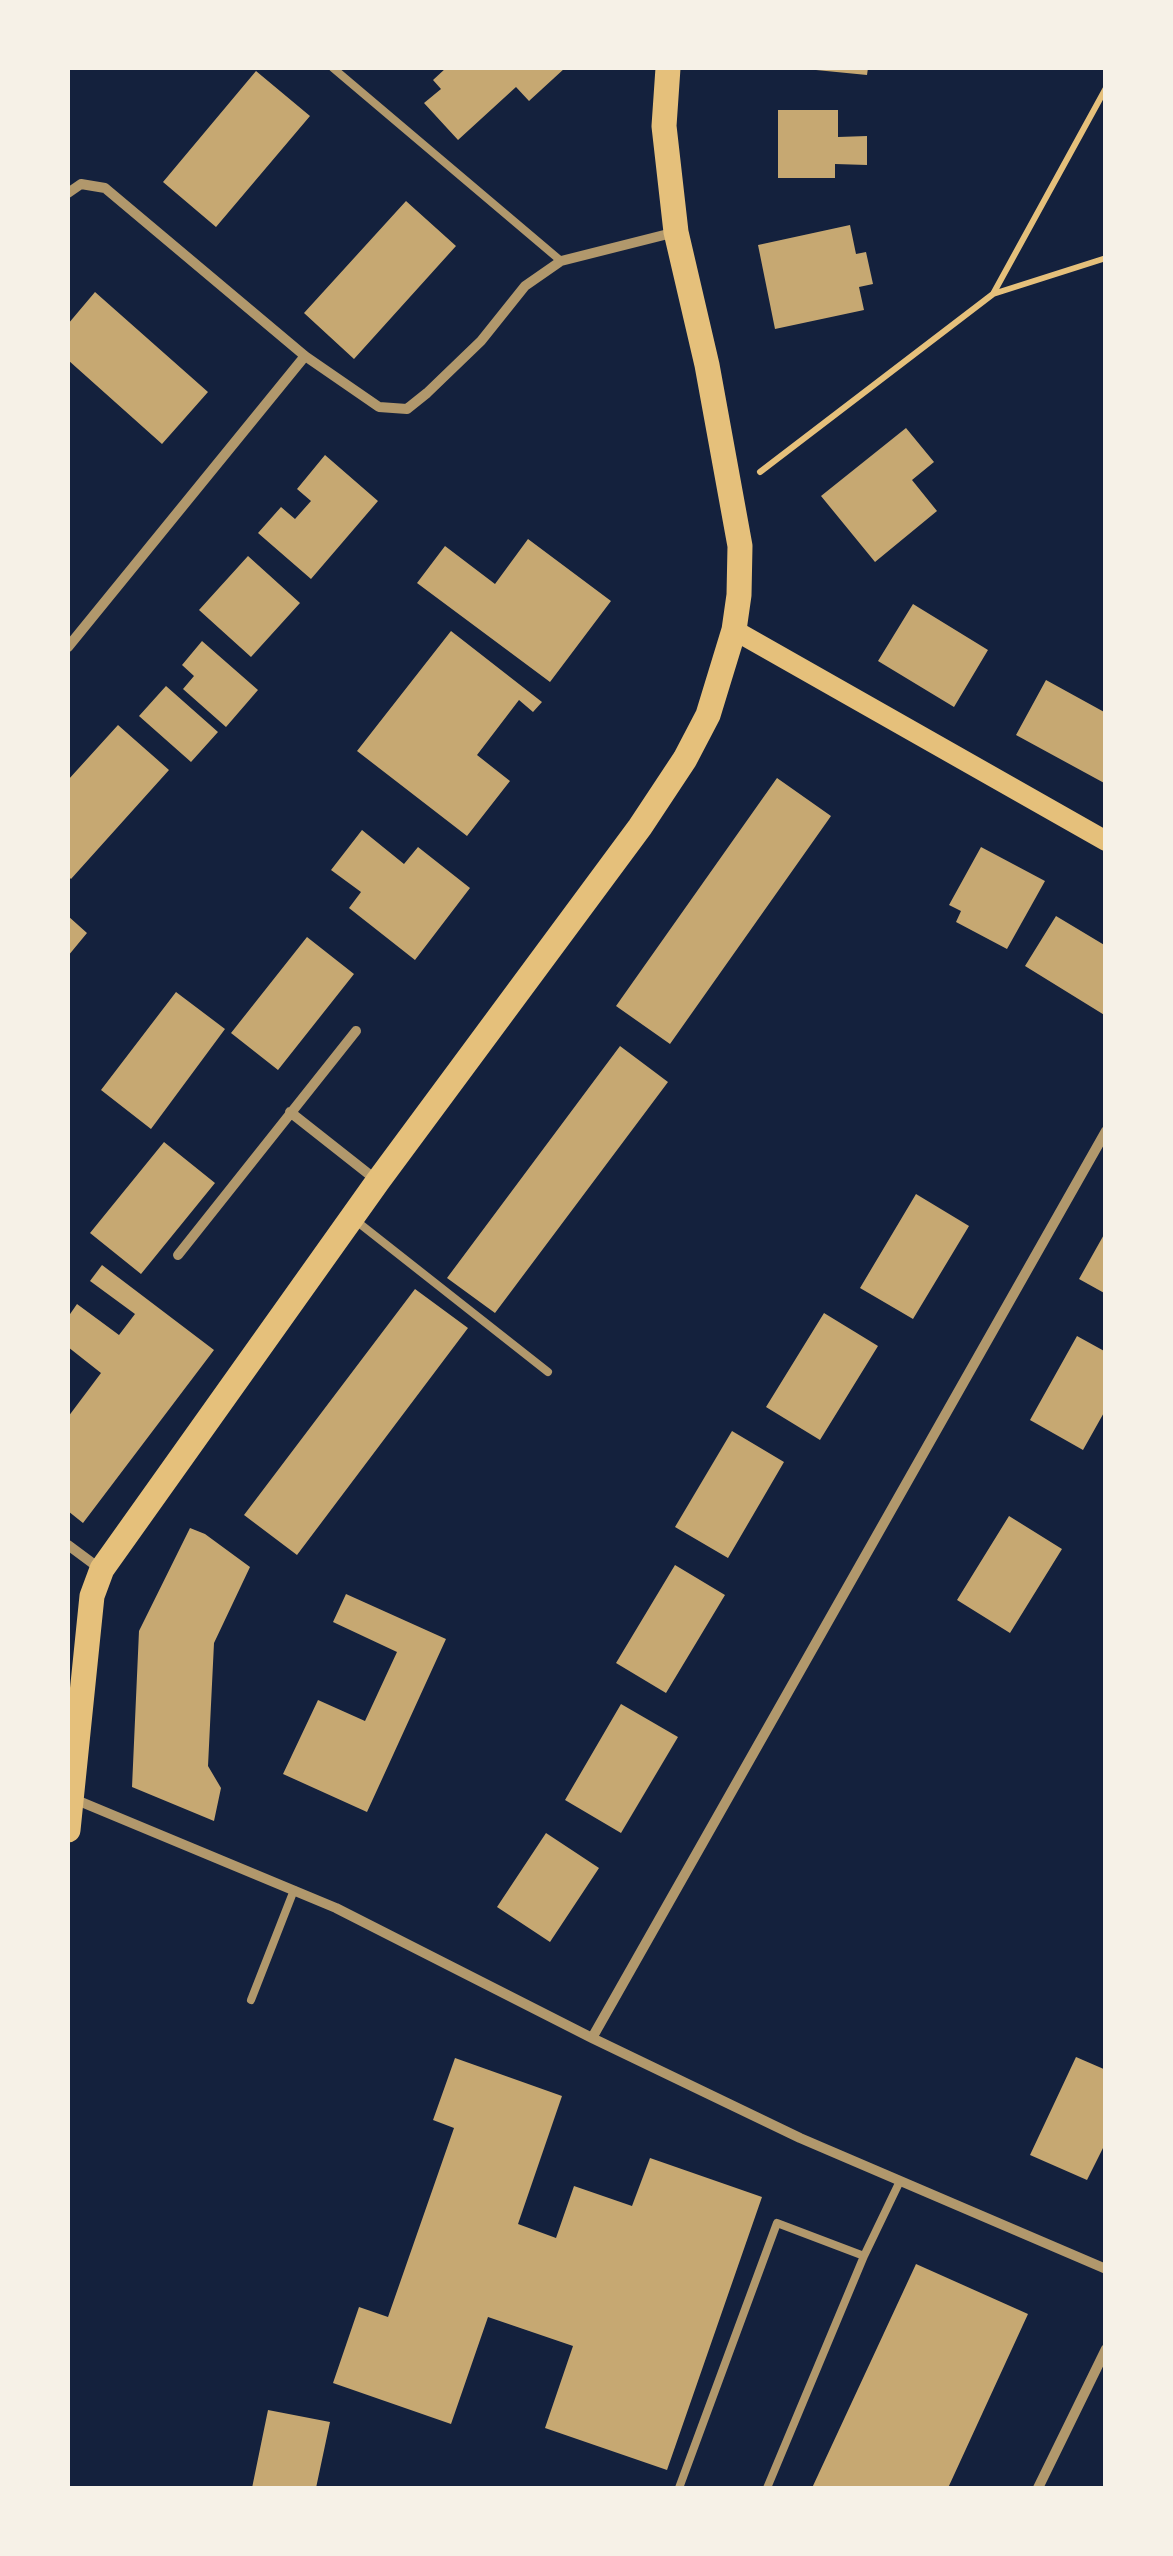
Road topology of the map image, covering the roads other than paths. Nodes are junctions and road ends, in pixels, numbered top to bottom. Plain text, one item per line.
1 (333, 68) edge
2 (668, 68) edge
3 (68, 193) edge
4 (676, 232) junction
5 (561, 261) junction
6 (304, 356) junction
7 (734, 630) junction
8 (68, 647) edge
9 (1106, 841) edge
10 (356, 1031) dead end
11 (290, 1112) junction
12 (1106, 1131) edge
13 (378, 1181) junction
14 (352, 1218) junction
15 (178, 1255) dead end
16 (548, 1372) dead end
17 (68, 1545) edge
18 (102, 1570) junction
19 (69, 1796) edge
20 (68, 1830) edge
21 (294, 1890) junction
22 (250, 2000) dead end
23 (592, 2038) junction
24 (900, 2181) junction
25 (864, 2256) junction
26 (1106, 2268) edge
27 (1106, 2349) edge
28 (679, 2488) edge
29 (767, 2488) edge
30 (1038, 2488) edge

1 - 5 lane
2 - 4 main road
3 - 6 street
4 - 5 street
4 - 7 main road
5 - 6 street
6 - 8 street
7 - 9 main road
7 - 13 main road
10 - 11 street
11 - 13 street
11 - 15 street
12 - 23 street
13 - 14 main road
14 - 16 lane
14 - 18 main road
17 - 18 street
18 - 19 main road
19 - 20 main road
19 - 21 street
21 - 22 lane
21 - 23 street
23 - 24 street
24 - 25 lane
24 - 26 street
25 - 28 lane
25 - 29 lane
27 - 30 street

